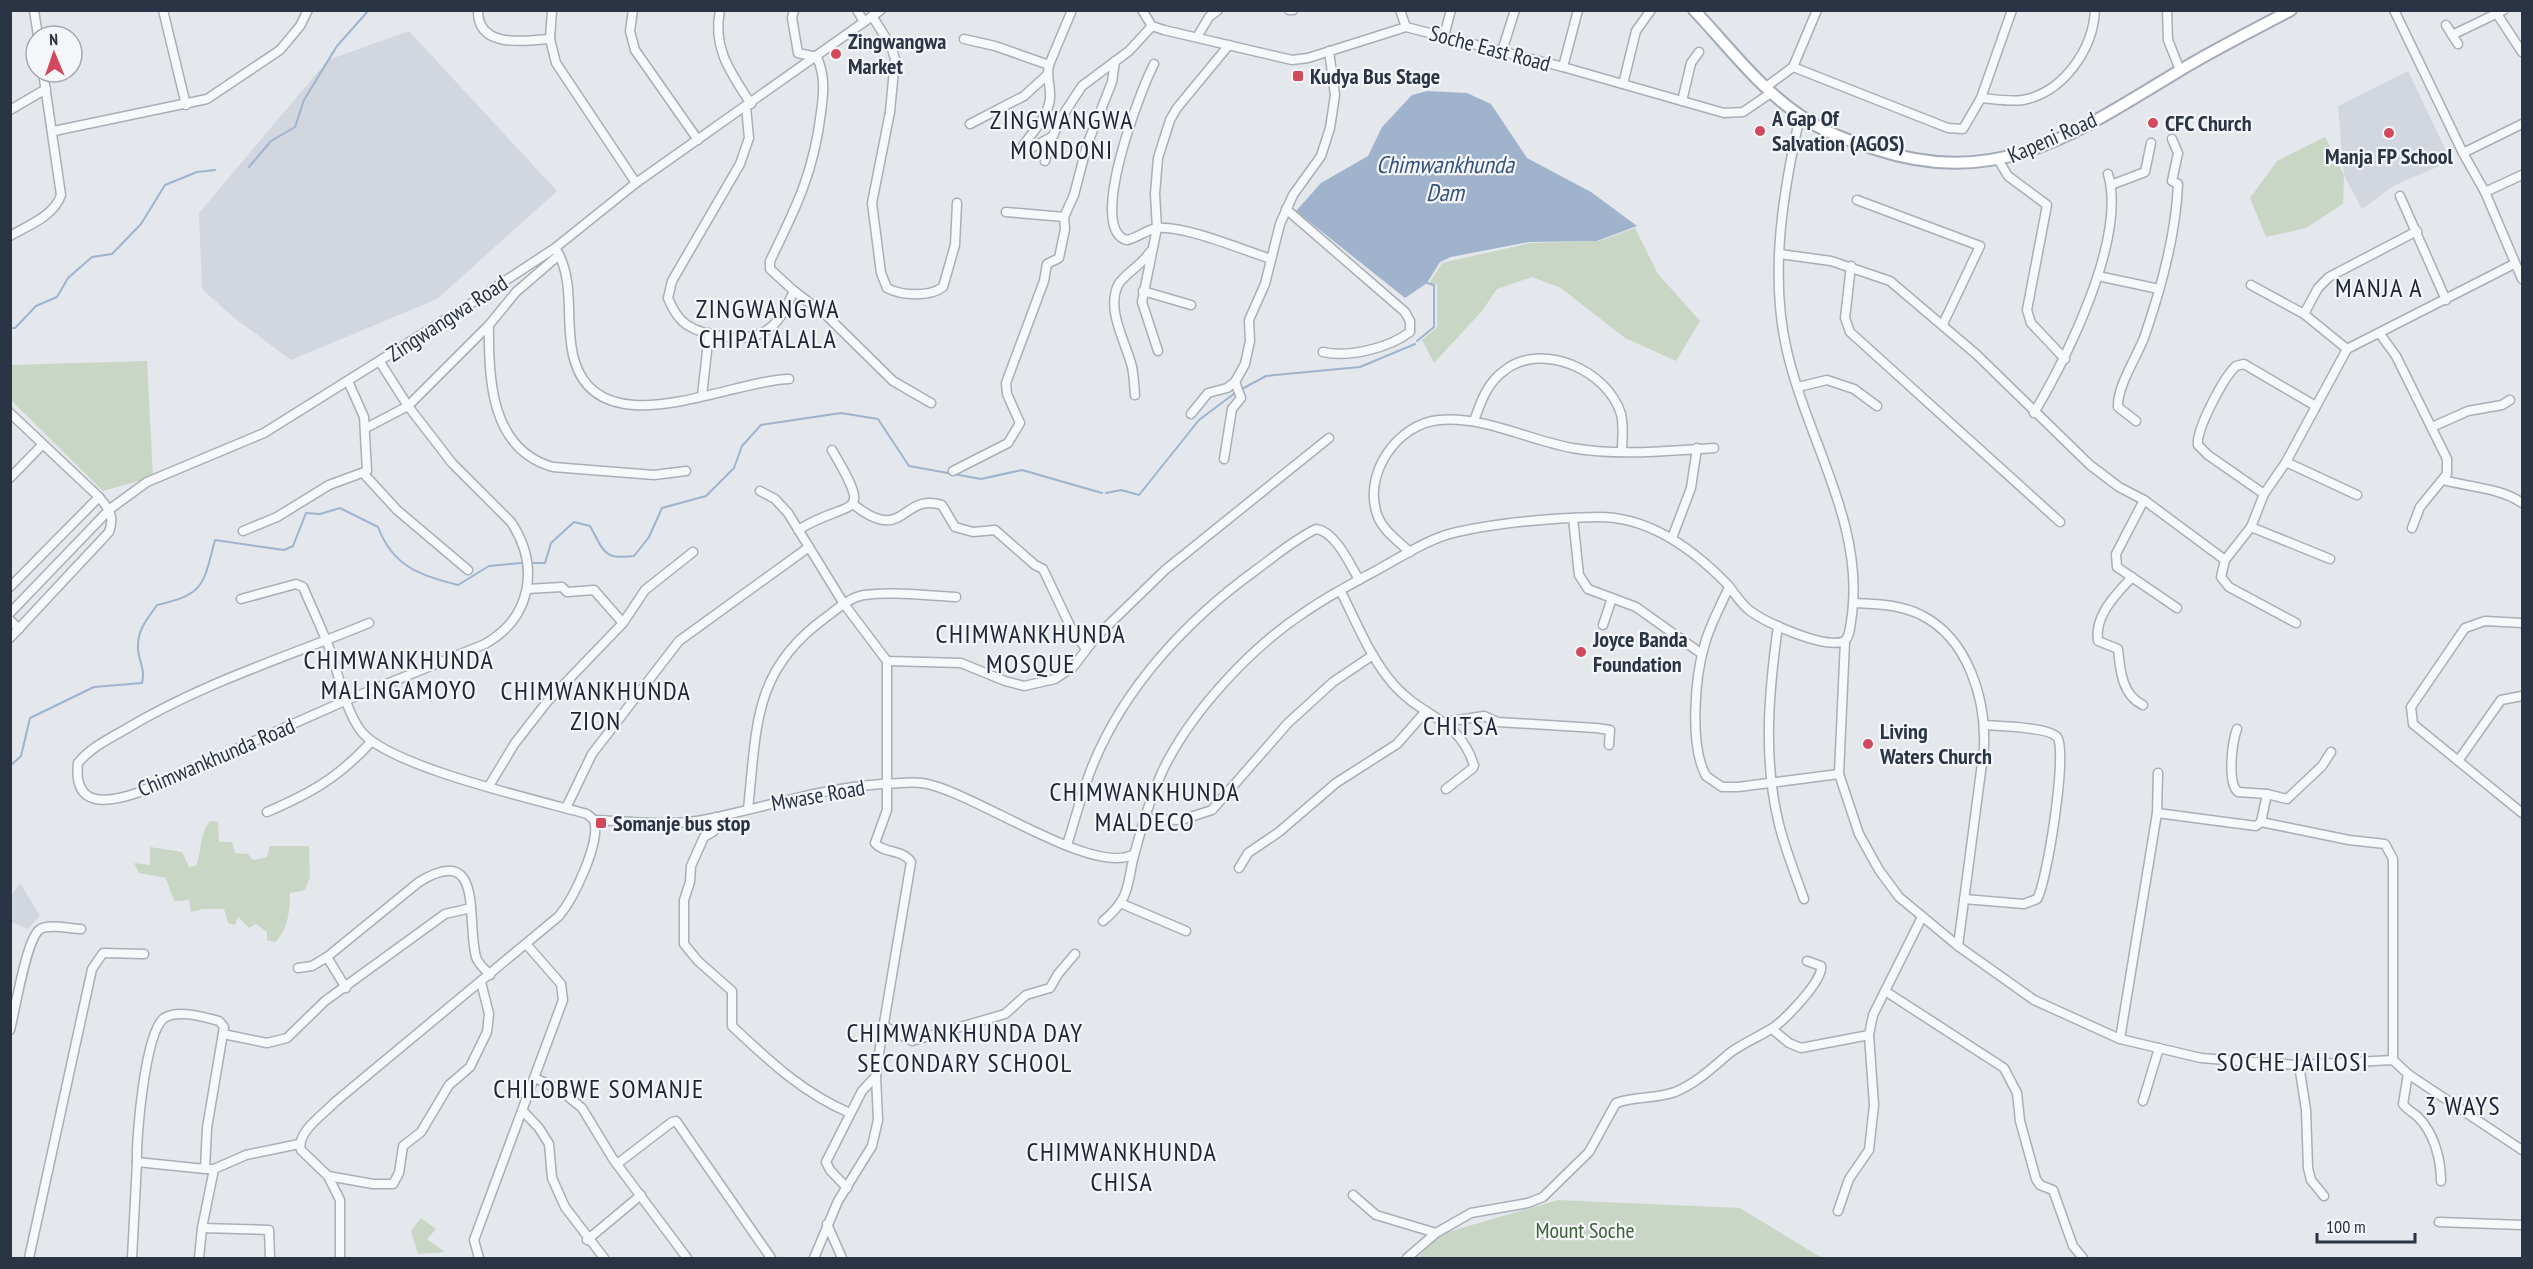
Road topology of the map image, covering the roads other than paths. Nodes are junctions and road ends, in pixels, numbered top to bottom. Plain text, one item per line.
1 (163, 10) edge
2 (308, 10) edge
3 (478, 10) edge
4 (552, 10) edge
5 (633, 10) edge
6 (720, 10) edge
7 (794, 10) edge
8 (857, 10) edge
9 (881, 10) edge
10 (1072, 10) edge
11 (1143, 10) edge
12 (1218, 10) edge
13 (1288, 10) edge
14 (1293, 10) edge
15 (1400, 10) edge
16 (1451, 10) edge
17 (1515, 10) edge
18 (1578, 10) edge
19 (1651, 10) edge
20 (1694, 10) edge
21 (1817, 10) edge
22 (2012, 10) edge
23 (2095, 10) edge
24 (2167, 10) edge
25 (2291, 10) edge
26 (2394, 10) edge
27 (2501, 12) edge
28 (872, 16) junction
29 (864, 22) junction
30 (2446, 25) dead end
31 (1152, 26) junction
32 (1406, 27) junction
33 (2452, 34) junction
34 (1444, 36) junction
35 (1197, 37) junction
36 (550, 39) junction
37 (963, 39) dead end
38 (2458, 44) dead end
39 (1228, 45) junction
40 (1329, 51) junction
41 (1502, 51) junction
42 (1700, 52) dead end
43 (2523, 52) edge
44 (818, 57) junction
45 (1029, 60) junction
46 (1115, 61) junction
47 (1154, 64) dead end
48 (1048, 65) junction
49 (1563, 67) junction
50 (1793, 67) junction
51 (2180, 70) junction
52 (1046, 76) junction
53 (45, 84) edge
54 (1623, 84) junction
55 (46, 90) junction
56 (1769, 90) junction
57 (1050, 97) junction
58 (1981, 98) junction
59 (1682, 101) junction
60 (186, 105) junction
61 (748, 105) junction
62 (10, 110) edge
63 (1800, 116) junction
64 (1061, 118) junction
65 (970, 124) dead end
66 (2523, 124) edge
67 (54, 131) junction
68 (1052, 137) junction
69 (2172, 139) dead end
70 (698, 140) junction
71 (2151, 143) dead end
72 (2463, 153) junction
73 (1999, 160) junction
74 (1046, 161) dead end
75 (2108, 174) dead end
76 (2523, 175) edge
77 (636, 183) junction
78 (2111, 185) junction
79 (2486, 192) junction
80 (2400, 196) dead end
81 (1857, 200) dead end
82 (957, 203) dead end
83 (1286, 209) junction
84 (1006, 212) dead end
85 (1064, 218) junction
86 (1157, 228) junction
87 (2417, 231) junction
88 (10, 236) edge
89 (1152, 249) junction
90 (557, 251) junction
91 (1780, 254) junction
92 (1271, 259) junction
93 (2514, 264) junction
94 (1851, 266) junction
95 (2097, 276) junction
96 (2523, 279) edge
97 (2251, 285) dead end
98 (2159, 289) junction
99 (794, 291) junction
100 (1143, 291) junction
101 (2446, 300) junction
102 (1191, 305) dead end
103 (2304, 314) junction
104 (1943, 324) junction
105 (489, 325) junction
106 (709, 333) junction
107 (2380, 334) junction
108 (2347, 349) junction
109 (1158, 351) dead end
110 (1323, 352) dead end
111 (2065, 359) junction
112 (380, 362) junction
113 (789, 379) dead end
114 (348, 381) junction
115 (1235, 382) junction
116 (1798, 387) junction
117 (1136, 395) dead end
118 (702, 396) junction
119 (2510, 400) dead end
120 (931, 403) dead end
121 (2314, 405) junction
122 (408, 406) junction
123 (1877, 406) dead end
124 (10, 413) edge
125 (2034, 413) junction
126 (1191, 414) dead end
127 (1474, 421) junction
128 (2136, 421) dead end
129 (2432, 427) junction
130 (366, 428) junction
131 (1329, 438) dead end
132 (42, 445) junction
133 (1697, 448) junction
134 (1714, 448) dead end
135 (832, 450) dead end
136 (1622, 451) junction
137 (1224, 459) dead end
138 (2286, 462) junction
139 (686, 471) dead end
140 (953, 471) dead end
141 (364, 474) junction
142 (10, 478) edge
143 (2443, 480) junction
144 (760, 491) dead end
145 (2264, 494) junction
146 (2357, 495) dead end
147 (99, 497) junction
148 (2144, 500) junction
149 (2523, 503) edge
150 (853, 504) junction
151 (110, 509) junction
152 (1573, 518) junction
153 (2060, 522) dead end
154 (2251, 527) junction
155 (2412, 528) dead end
156 (798, 530) junction
157 (243, 531) dead end
158 (1672, 538) junction
159 (809, 547) junction
160 (693, 552) dead end
161 (1410, 552) junction
162 (2331, 559) dead end
163 (2225, 560) junction
164 (468, 570) dead end
165 (2132, 577) junction
166 (1359, 580) junction
167 (10, 586) edge
168 (1729, 587) junction
169 (526, 589) junction
170 (1341, 592) junction
171 (956, 597) dead end
172 (1612, 598) junction
173 (241, 599) dead end
174 (1853, 603) junction
175 (844, 604) junction
176 (2177, 608) dead end
177 (10, 613) edge
178 (10, 620) edge
179 (369, 623) dead end
180 (623, 623) junction
181 (2296, 623) dead end
182 (2523, 623) edge
183 (1603, 625) dead end
184 (1778, 626) junction
185 (19, 629) junction
186 (10, 638) edge
187 (326, 641) junction
188 (1845, 641) junction
189 (1086, 649) junction
190 (1702, 654) junction
191 (1373, 655) junction
192 (887, 661) junction
193 (2523, 696) edge
194 (347, 700) junction
195 (2142, 705) dead end
196 (1426, 711) junction
197 (1445, 722) junction
198 (1985, 725) junction
199 (2237, 729) dead end
200 (371, 742) junction
201 (1609, 745) dead end
202 (2331, 752) dead end
203 (2458, 761) junction
204 (2158, 773) dead end
205 (1839, 774) junction
206 (887, 784) junction
207 (1772, 784) junction
208 (489, 786) junction
209 (1446, 789) dead end
210 (2267, 794) junction
211 (566, 808) junction
212 (748, 809) junction
213 (267, 812) dead end
214 (2157, 813) junction
215 (2523, 813) edge
216 (716, 817) junction
217 (1146, 819) junction
218 (594, 820) junction
219 (2261, 822) junction
220 (1067, 845) junction
221 (1134, 854) junction
222 (1239, 868) dead end
223 (1804, 899) dead end
224 (1964, 899) junction
225 (1120, 903) junction
226 (471, 908) junction
227 (1922, 917) junction
228 (1103, 921) dead end
229 (81, 929) dead end
230 (1186, 930) dead end
231 (527, 945) junction
232 (1958, 946) junction
233 (144, 954) dead end
234 (1075, 954) dead end
235 (327, 957) junction
236 (1807, 961) dead end
237 (298, 968) dead end
238 (490, 975) junction
239 (481, 982) junction
240 (346, 988) junction
241 (1886, 991) junction
242 (884, 1026) junction
243 (1772, 1029) junction
244 (10, 1030) edge
245 (223, 1034) junction
246 (1869, 1035) junction
247 (2120, 1039) junction
248 (2159, 1048) junction
249 (2393, 1060) junction
250 (2299, 1065) junction
251 (2408, 1074) junction
252 (876, 1076) junction
253 (535, 1078) junction
254 (2143, 1101) dead end
255 (523, 1111) junction
256 (850, 1113) junction
257 (299, 1144) junction
258 (2523, 1150) edge
259 (137, 1162) junction
260 (617, 1164) junction
261 (205, 1169) junction
262 (214, 1169) junction
263 (328, 1176) junction
264 (2441, 1181) dead end
265 (847, 1188) junction
266 (641, 1195) junction
267 (1353, 1195) dead end
268 (2324, 1196) dead end
269 (1838, 1211) dead end
270 (2439, 1222) dead end
271 (827, 1224) junction
272 (2523, 1225) edge
273 (202, 1228) junction
274 (1436, 1233) junction
275 (587, 1240) junction
276 (29, 1258) edge
277 (132, 1258) edge
278 (199, 1258) edge
279 (270, 1258) edge
280 (340, 1258) edge
281 (477, 1258) edge
282 (604, 1258) edge
283 (687, 1258) edge
284 (771, 1258) edge
285 (814, 1258) edge
286 (842, 1258) edge
287 (1407, 1258) edge
288 (2083, 1258) edge

1 - 60 street
2 - 60 street
3 - 36 street
4 - 36 street
5 - 70 street
6 - 61 street
7 - 44 street
8 - 29 street
9 - 28 street, Zingwangwa Road
10 - 48 street
11 - 31 street
12 - 35 street
13 - 14 street
15 - 32 street
16 - 34 street
17 - 41 street
18 - 49 street
19 - 54 street
20 - 56 main road, Kapeni Road
21 - 50 street
22 - 58 street
23 - 58 street
24 - 51 street
25 - 51 main road, Kapeni Road
26 - 72 street
27 - 33 street
27 - 43 street
28 - 29 street, Zingwangwa Road
28 - 82 street
29 - 44 street, Zingwangwa Road
30 - 33 street
31 - 35 street, Soche East Road
31 - 46 street
32 - 34 street, Soche East Road
32 - 40 street, Soche East Road
33 - 38 street
34 - 41 street, Soche East Road
35 - 39 street, Soche East Road
36 - 77 street
37 - 45 street
39 - 40 street, Soche East Road
39 - 86 street
40 - 83 street
41 - 49 street, Soche East Road
42 - 59 street
44 - 61 street, Zingwangwa Road
44 - 99 street
45 - 48 street
45 - 52 street
46 - 64 street
46 - 85 street
47 - 86 street
48 - 52 street
49 - 54 street, Soche East Road
50 - 56 street, Soche East Road
50 - 58 street
51 - 73 main road, Kapeni Road
52 - 57 street
52 - 65 street
53 - 55 street
54 - 59 street, Soche East Road
55 - 62 street
55 - 67 street
56 - 59 street, Soche East Road
56 - 63 main road, Kapeni Road
57 - 64 street
57 - 68 street
60 - 67 street
61 - 70 street, Zingwangwa Road
61 - 106 street
63 - 73 main road, Kapeni Road
63 - 91 street
64 - 68 street
66 - 72 street
67 - 88 street
68 - 74 street
69 - 98 street
70 - 77 street, Zingwangwa Road
71 - 78 street
72 - 79 street
73 - 111 street
75 - 78 street
76 - 79 street
77 - 90 street, Zingwangwa Road
78 - 95 street
79 - 93 street
80 - 87 street
81 - 104 street
83 - 92 street
83 - 110 street
84 - 85 street
85 - 140 street
86 - 89 street
86 - 92 street
87 - 101 street
87 - 103 street
89 - 100 street
89 - 117 street
90 - 105 street
90 - 112 street, Zingwangwa Road
90 - 118 street
91 - 94 street
91 - 116 street
92 - 115 street
93 - 96 street
93 - 101 street
94 - 104 street
94 - 153 street
95 - 98 street
95 - 111 street
97 - 103 street
98 - 128 street
99 - 106 street
99 - 120 street
100 - 102 street
100 - 109 street
101 - 107 street
103 - 108 street
104 - 125 street
105 - 122 street
105 - 139 street
106 - 118 street
107 - 108 street
107 - 129 street
108 - 121 street
111 - 125 street
112 - 114 street, Zingwangwa Road
112 - 122 street, Chimwankhunda Road
113 - 118 street
114 - 130 street
114 - 151 street, Zingwangwa Road
115 - 126 street
115 - 137 street
116 - 123 street
116 - 174 street
119 - 129 street
121 - 138 street
121 - 145 street
122 - 130 street
122 - 169 street, Chimwankhunda Road
124 - 132 street
125 - 148 street
127 - 136 street
127 - 136 street
127 - 161 street
129 - 143 street
130 - 141 street
131 - 189 street
132 - 142 street
132 - 147 street
133 - 134 street
133 - 136 street
133 - 158 street
135 - 150 street
138 - 145 street
138 - 146 street
141 - 157 street
141 - 164 street
143 - 149 street
143 - 155 street
144 - 156 street
145 - 154 street
147 - 151 street
147 - 167 street
148 - 163 street
148 - 165 street
150 - 156 street
150 - 189 street
151 - 177 street, Zingwangwa Road
151 - 185 street
152 - 158 street
152 - 161 street
152 - 172 street
154 - 162 street
154 - 163 street
156 - 159 street
158 - 168 street
159 - 175 street
159 - 211 street
160 - 180 street
161 - 166 street
163 - 181 street
165 - 176 street
165 - 195 street
166 - 170 street
166 - 220 street
168 - 184 street
168 - 190 street
169 - 180 street
169 - 194 street, Chimwankhunda Road
170 - 191 street
170 - 217 street
171 - 175 street
172 - 183 street
172 - 190 street
173 - 187 street, Mwase Road
174 - 188 street
174 - 198 street
175 - 192 street
175 - 212 street
178 - 185 street
179 - 187 street, Chimwankhunda Road
180 - 208 street
182 - 203 street
184 - 188 street
184 - 207 street
185 - 186 street
187 - 194 street, Mwase Road
187 - 194 street, Chimwankhunda Road
188 - 205 street
189 - 192 street
190 - 207 street
191 - 196 street
191 - 217 street
192 - 206 street
193 - 203 street
194 - 200 street, Mwase Road
196 - 197 street
196 - 222 street
197 - 201 street
197 - 209 street
198 - 224 street
198 - 224 street
199 - 210 street
200 - 208 street, Mwase Road
200 - 213 street
202 - 210 street
203 - 215 street
204 - 214 street
205 - 207 street
205 - 227 street
206 - 212 street, Mwase Road
206 - 220 street, Mwase Road
206 - 242 street
207 - 223 street
208 - 211 street, Mwase Road
210 - 219 street
211 - 218 street, Mwase Road
212 - 216 street, Mwase Road
214 - 219 street
214 - 247 street
216 - 218 street, Mwase Road
216 - 256 street
217 - 221 street
218 - 231 street
219 - 249 street
220 - 221 street, Mwase Road
221 - 225 street
224 - 232 street
225 - 228 street
225 - 230 street
226 - 235 street
226 - 238 street
226 - 240 street
227 - 232 street
227 - 241 street
229 - 244 street
231 - 238 street
231 - 253 street
232 - 247 street
233 - 276 street
234 - 242 street
235 - 237 street
235 - 240 street
236 - 243 street
238 - 239 street
239 - 257 street
239 - 263 street
240 - 245 street
241 - 246 street
241 - 288 street
242 - 252 street
243 - 246 street
243 - 274 street
245 - 259 street
245 - 261 street
246 - 269 street
247 - 248 street
248 - 250 street
248 - 254 street
249 - 250 street
249 - 251 street
250 - 268 street
251 - 258 street
251 - 264 street
252 - 256 street
252 - 265 street
253 - 255 street
253 - 260 street
255 - 275 street
255 - 281 street
256 - 265 street
257 - 262 street
257 - 263 street
259 - 261 street
259 - 277 street
260 - 266 street
260 - 284 street
261 - 262 street
262 - 273 street
263 - 280 street
265 - 271 street
266 - 275 street
266 - 283 street
267 - 274 street
270 - 272 street
271 - 285 street
271 - 286 street
273 - 278 street
273 - 279 street
274 - 287 street
275 - 282 street

